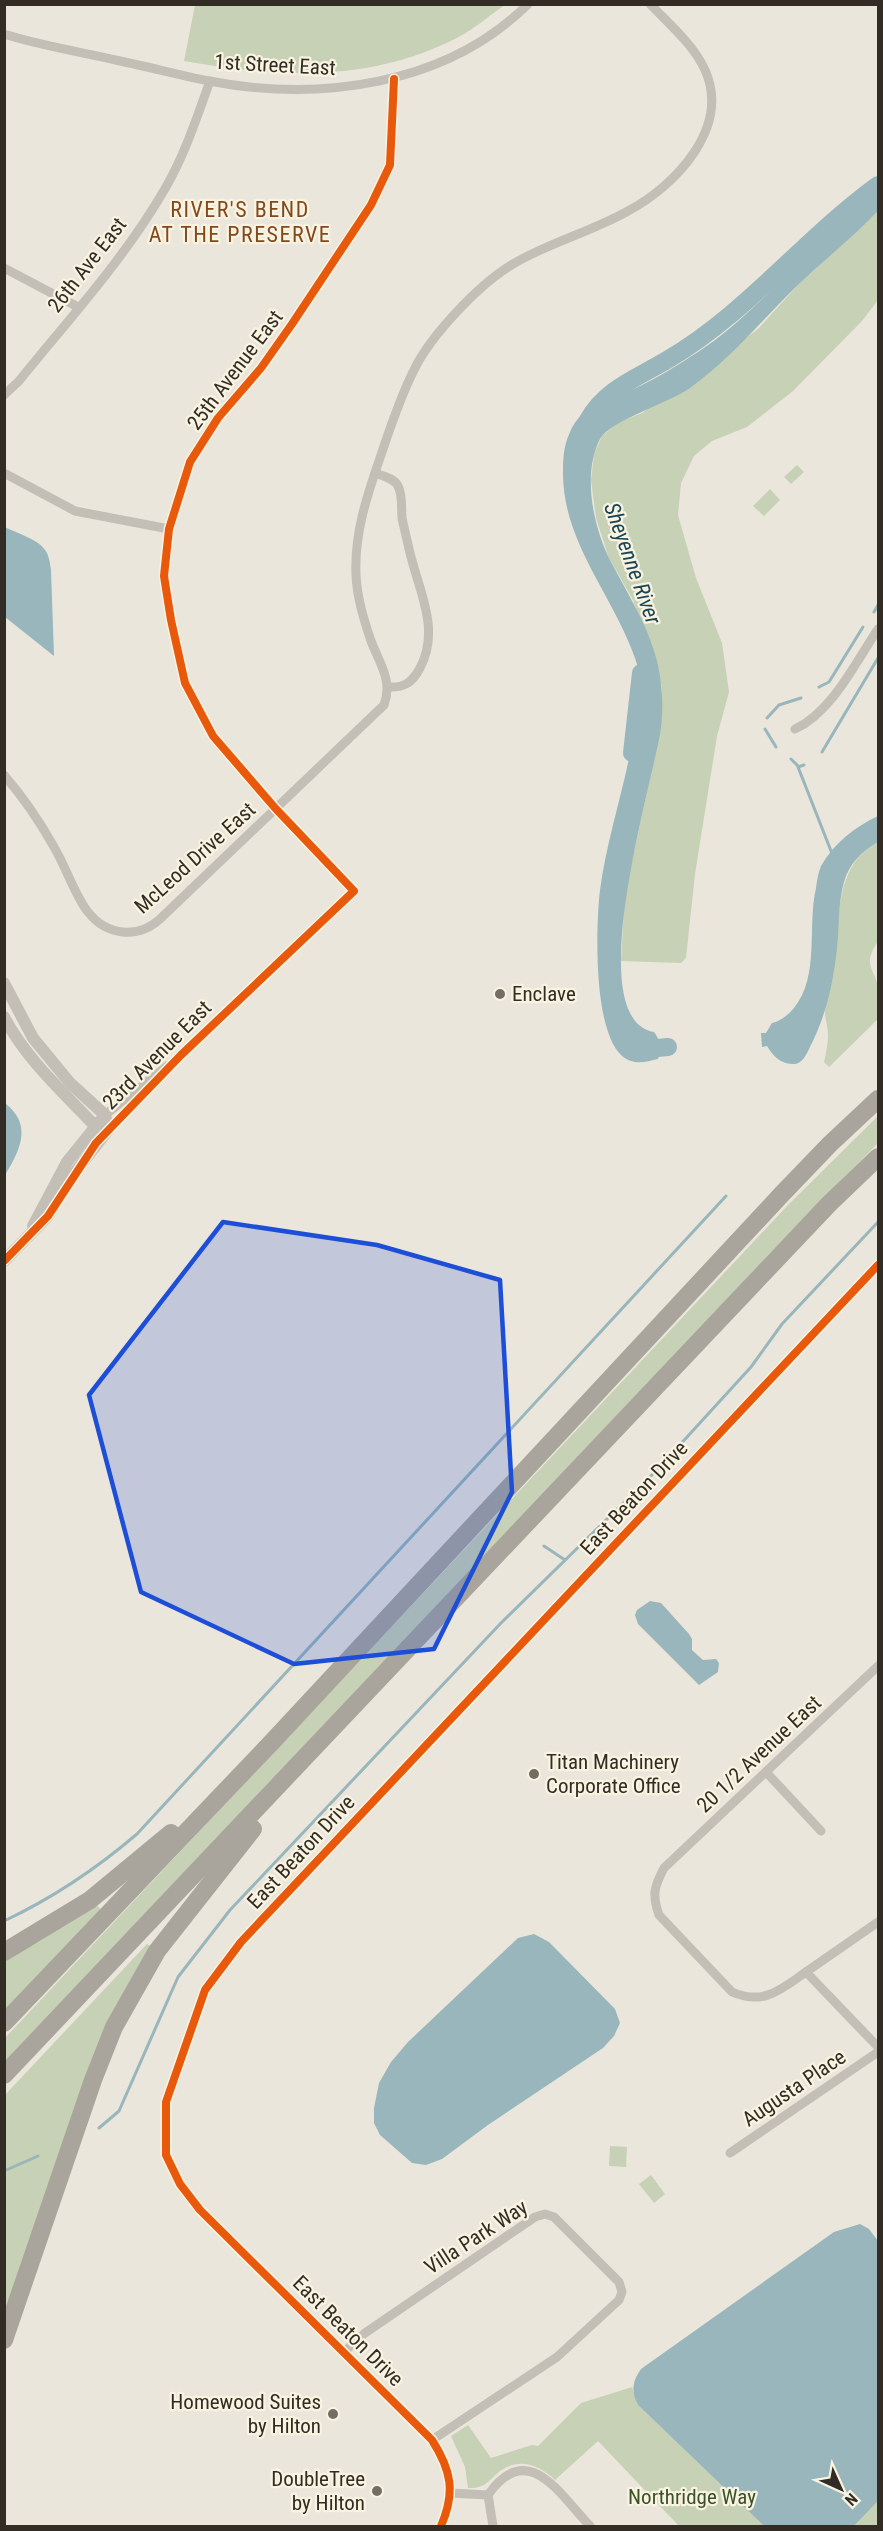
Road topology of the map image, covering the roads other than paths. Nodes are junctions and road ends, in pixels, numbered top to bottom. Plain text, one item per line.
1 (528, 4) edge
2 (650, 4) edge
3 (4, 34) edge
4 (394, 78) junction
5 (210, 81) junction
6 (4, 268) edge
7 (78, 307) junction
8 (4, 395) edge
9 (375, 472) junction
10 (4, 473) edge
11 (169, 529) junction
12 (879, 629) edge
13 (388, 687) junction
14 (795, 729) dead end
15 (4, 775) edge
16 (276, 809) junction
17 (354, 891) joint
18 (5, 985) edge
19 (4, 1017) edge
20 (181, 1055) junction
21 (879, 1099) edge
22 (105, 1115) junction
23 (96, 1126) junction
24 (108, 1130) junction
25 (879, 1157) edge
26 (27, 1238) junction
27 (4, 1261) edge
28 (879, 1265) edge
29 (879, 1666) edge
30 (320, 1742) junction
31 (271, 1743) junction
32 (766, 1772) junction
33 (821, 1831) dead end
34 (879, 1922) edge
35 (4, 1952) edge
36 (806, 1972) junction
37 (4, 2023) edge
38 (879, 2047) edge
39 (879, 2052) edge
40 (4, 2075) edge
41 (730, 2153) dead end
42 (4, 2340) edge
43 (344, 2352) junction
44 (432, 2440) junction
45 (450, 2493) junction
46 (489, 2495) junction
47 (441, 2526) edge
48 (493, 2526) edge
49 (590, 2526) edge

1 - 4 street, 1st Street East
2 - 9 street
3 - 5 street, 1st Street East
4 - 5 street, 1st Street East
4 - 11 street, 25th Avenue East
5 - 7 street, 26th Ave East
6 - 7 street
7 - 8 street, 26th Ave East
9 - 13 street
9 - 13 street
10 - 11 street
11 - 16 street, 25th Avenue East
12 - 14 street
13 - 16 street, McLeod Drive East
15 - 16 street, McLeod Drive East
16 - 17 street, 25th Avenue East
17 - 20 street, 23rd Avenue East
18 - 22 street
19 - 23 street
20 - 22 street, 23rd Avenue East
20 - 24 street, 23rd Avenue East
21 - 31 highway
22 - 23 street, 23rd Avenue East
22 - 24 street
23 - 24 street
23 - 26 street, 23rd Avenue East
24 - 26 street, 23rd Avenue East
25 - 30 highway
26 - 27 street, 23rd Avenue East
28 - 43 street, East Beaton Drive
29 - 32 street, 20 1/2 Avenue East
30 - 40 highway
30 - 42 highway
31 - 35 highway
31 - 37 highway
32 - 33 street
32 - 36 street, 20 1/2 Avenue East
34 - 36 street
36 - 38 street
39 - 41 street, Augusta Place
43 - 44 street, East Beaton Drive
43 - 44 street, Villa Park Way
44 - 45 street, East Beaton Drive
45 - 46 street
45 - 47 street, East Beaton Drive
46 - 48 street
46 - 49 street

